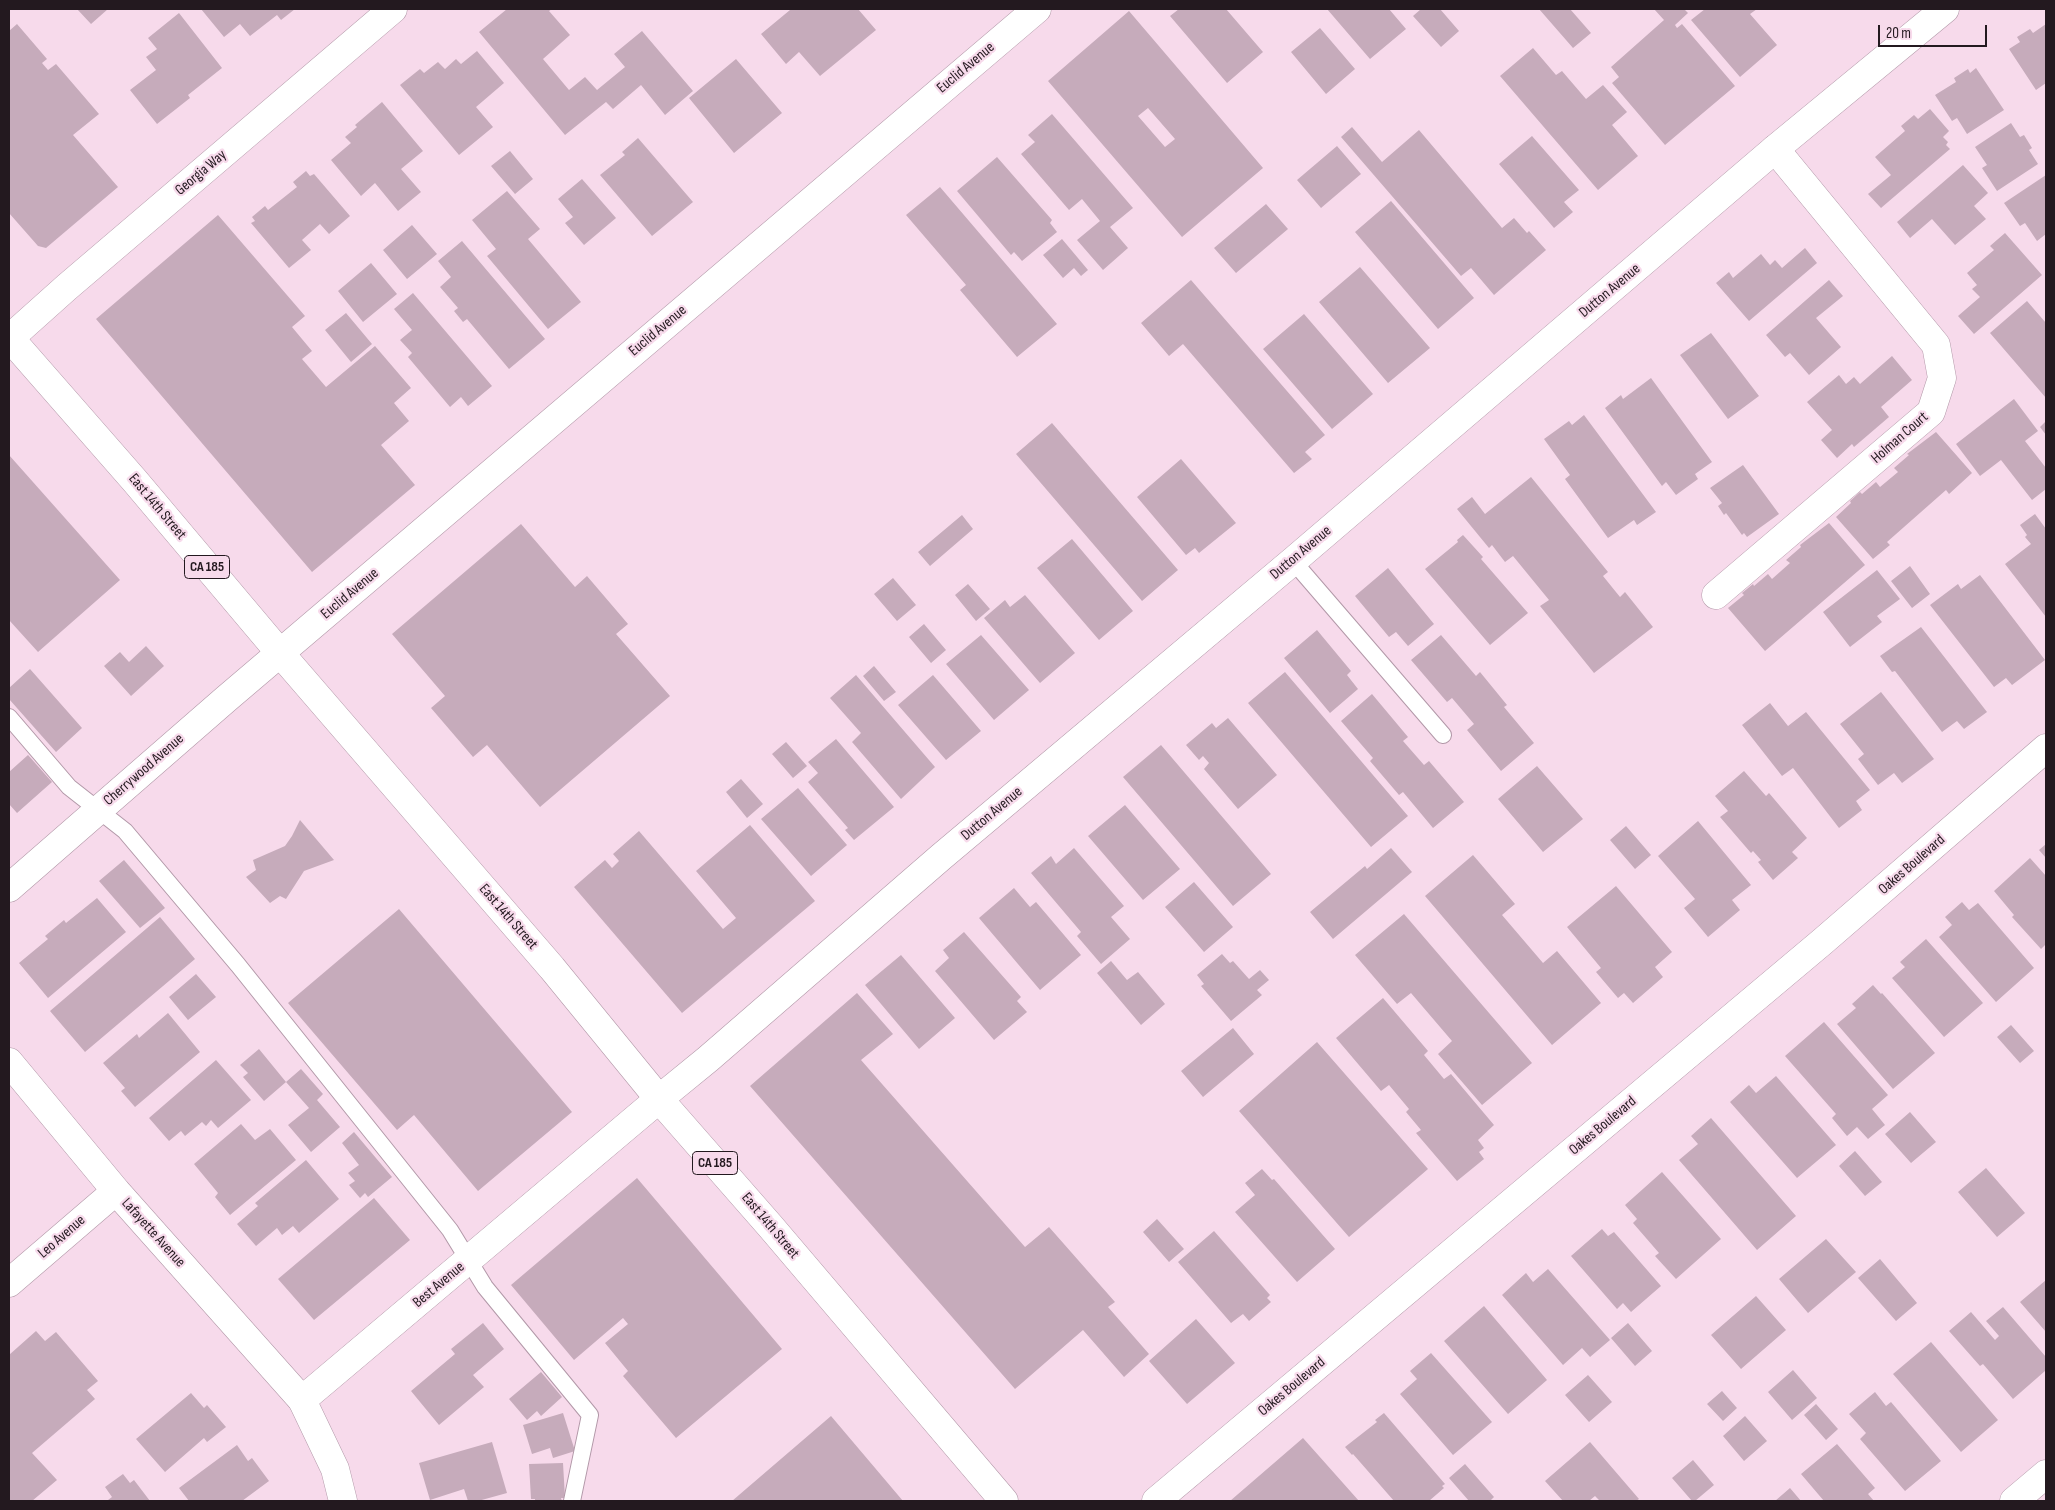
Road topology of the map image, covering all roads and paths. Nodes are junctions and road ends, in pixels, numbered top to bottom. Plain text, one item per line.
1 (393, 9) edge
2 (1036, 9) edge
3 (1945, 9) edge
4 (1775, 150) junction
5 (9, 338) edge
6 (1293, 560) junction
7 (1716, 595) dead end
8 (280, 654) junction
9 (9, 717) edge
10 (1443, 735) dead end
11 (2046, 748) edge
12 (99, 809) junction
13 (9, 888) edge
14 (9, 1062) edge
15 (659, 1099) junction
16 (116, 1192) junction
17 (468, 1260) junction
18 (9, 1283) edge
19 (302, 1400) junction
20 (2046, 1474) edge
21 (343, 1501) edge
22 (572, 1501) edge
23 (1004, 1501) edge
24 (1156, 1501) edge
25 (2014, 1501) edge

1 - 5 street, Georgia Way
2 - 8 street, Euclid Avenue
3 - 4 street, Dutton Avenue
4 - 6 street, Dutton Avenue
4 - 7 street, Holman Court
5 - 8 street, East 14th Street / CA 185
6 - 10 lane
6 - 15 street, Dutton Avenue
8 - 12 street, Cherrywood Avenue
8 - 15 street, East 14th Street / CA 185
9 - 12 lane
11 - 24 street, Oakes Boulevard
12 - 13 street, Cherrywood Avenue
12 - 17 lane
14 - 16 street, Lafayette Avenue
15 - 17 street, Best Avenue
15 - 23 street, East 14th Street / CA 185
16 - 18 street, Leo Avenue
16 - 19 street, Lafayette Avenue
17 - 19 street, Best Avenue
17 - 22 lane
19 - 21 street
20 - 25 street

